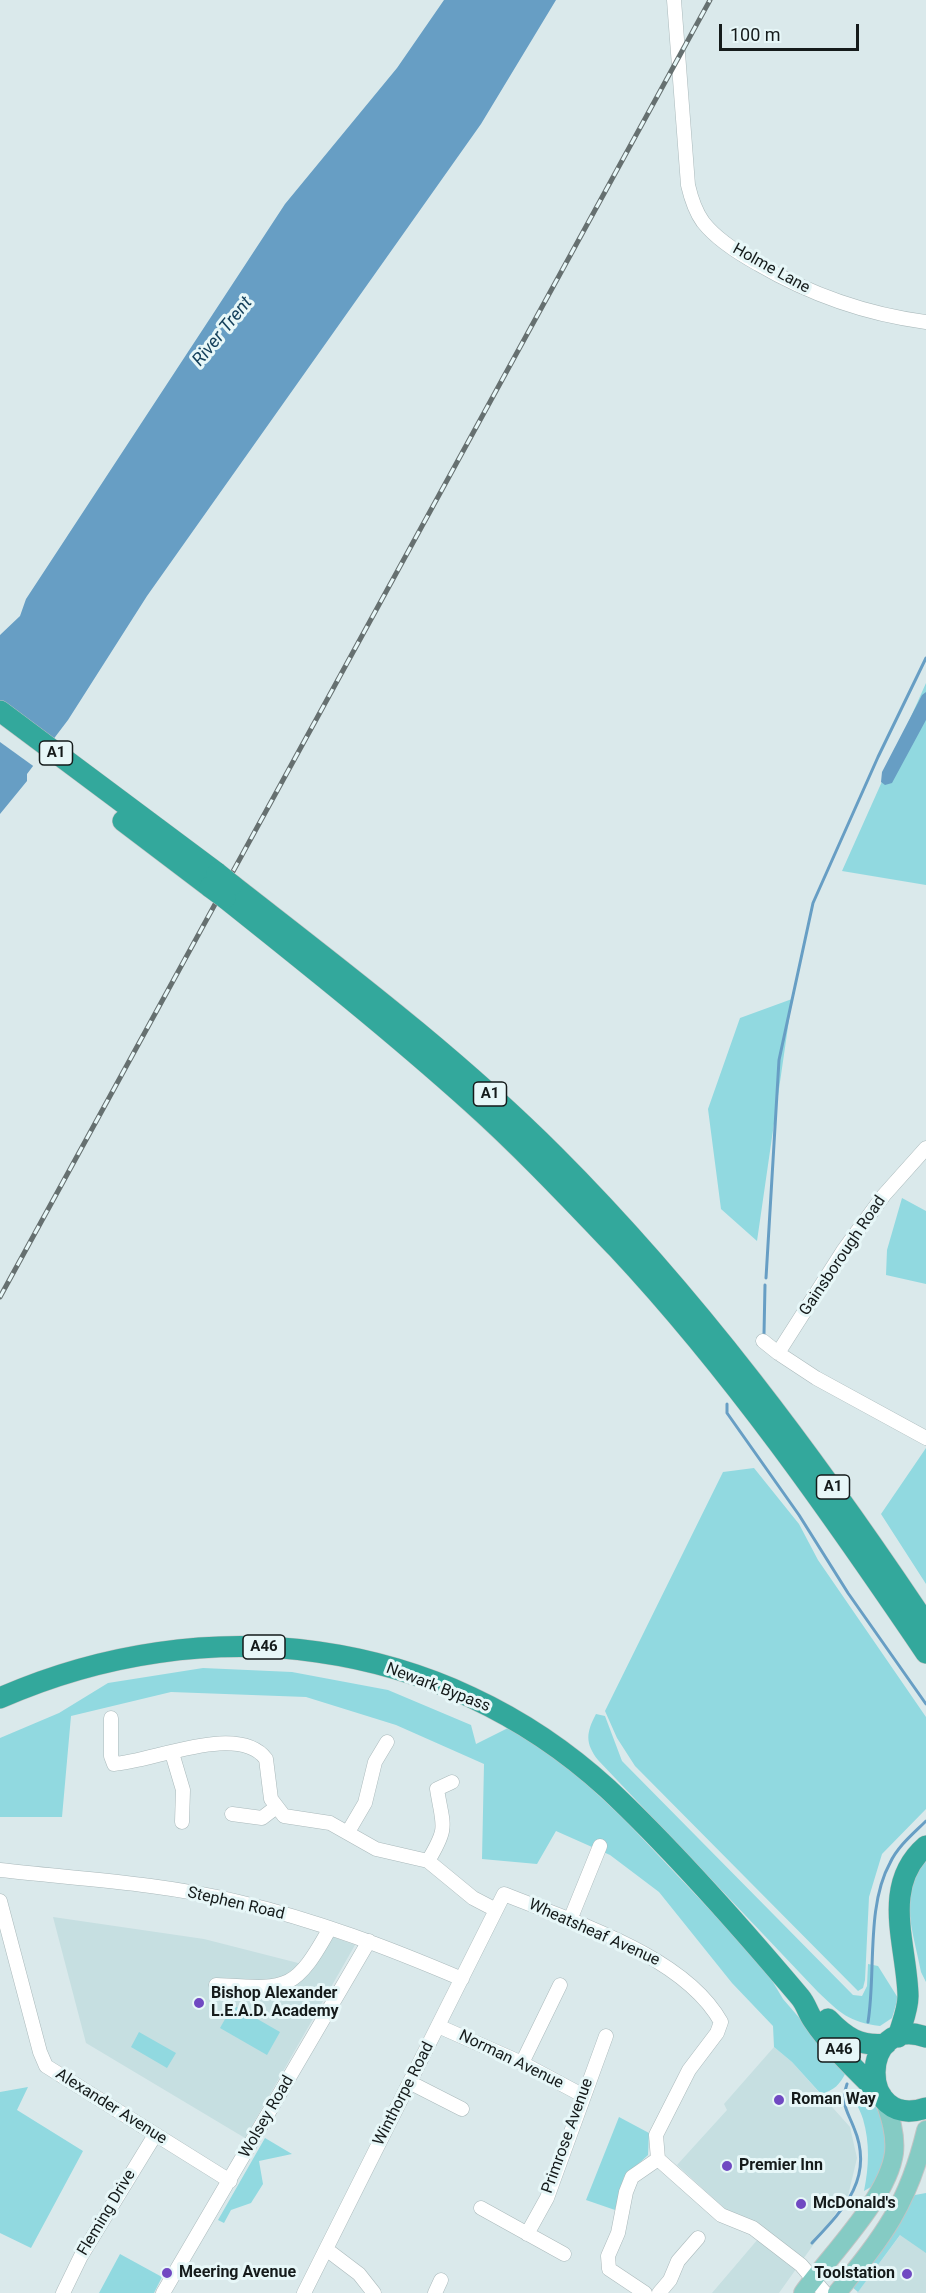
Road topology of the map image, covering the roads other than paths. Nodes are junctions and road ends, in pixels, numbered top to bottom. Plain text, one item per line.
1 (674, 0) edge
2 (926, 322) edge
3 (0, 711) edge
4 (0, 729) edge
5 (108, 801) junction
6 (926, 1148) edge
7 (763, 1341) dead end
8 (778, 1353) junction
9 (725, 1362) junction
10 (926, 1438) edge
11 (926, 1624) edge
12 (926, 1653) edge
13 (0, 1698) edge
14 (111, 1718) dead end
15 (387, 1742) dead end
16 (172, 1753) junction
17 (452, 1782) dead end
18 (275, 1808) junction
19 (232, 1814) dead end
20 (182, 1822) dead end
21 (348, 1832) junction
22 (600, 1846) dead end
23 (926, 1846) edge
24 (428, 1861) junction
25 (0, 1870) edge
26 (504, 1894) joint
27 (0, 1901) edge
28 (496, 1910) junction
29 (570, 1920) junction
30 (330, 1928) junction
31 (369, 1941) junction
32 (462, 1978) junction
33 (216, 1985) dead end
34 (560, 1985) dead end
35 (908, 1996) junction
36 (803, 2001) junction
37 (438, 2026) junction
38 (926, 2029) edge
39 (606, 2036) dead end
40 (926, 2037) edge
41 (892, 2040) junction
42 (522, 2063) junction
43 (411, 2083) junction
44 (582, 2095) junction
45 (883, 2097) junction
46 (926, 2108) edge
47 (462, 2109) dead end
48 (926, 2130) edge
49 (155, 2135) junction
50 (658, 2159) junction
51 (230, 2181) junction
52 (481, 2208) dead end
53 (527, 2234) junction
54 (698, 2238) dead end
55 (326, 2249) junction
56 (564, 2254) dead end
57 (441, 2280) dead end
58 (808, 2286) edge
59 (63, 2293) edge
60 (163, 2293) edge
61 (304, 2293) edge
62 (374, 2293) edge
63 (435, 2293) edge
64 (645, 2293) edge
65 (659, 2293) edge
66 (825, 2293) edge
67 (837, 2293) edge

1 - 2 street, Holme Lane
3 - 5 highway, A1
4 - 5 highway, A1
5 - 9 highway, A1
6 - 8 street, Gainsborough Road
7 - 8 street
8 - 10 street
9 - 11 highway, A1
9 - 12 highway, A1
13 - 36 highway, Newark Bypass / A46
14 - 16 street
15 - 21 street
16 - 18 street
16 - 20 street
17 - 24 street
18 - 19 street
18 - 21 street
21 - 24 street
22 - 29 street
23 - 35 highway
24 - 28 street
25 - 30 street, Stephen Road
26 - 28 street, Winthorpe Road
26 - 29 street, Wheatsheaf Avenue
27 - 49 street, Alexander Avenue
28 - 32 street, Winthorpe Road
29 - 50 street, Wheatsheaf Avenue
30 - 31 street, Stephen Road
30 - 33 street
31 - 32 street, Stephen Road
31 - 51 street, Wolsey Road
32 - 37 street, Winthorpe Road
34 - 42 street
35 - 38 highway
35 - 41 highway
36 - 41 highway, Newark Bypass / A46
36 - 45 highway, Newark Bypass / A46
37 - 42 street, Norman Avenue
37 - 43 street, Winthorpe Road
39 - 44 street, Primrose Avenue
40 - 41 highway, Newark Bypass
41 - 45 highway
42 - 44 street, Norman Avenue
43 - 47 street
43 - 55 street, Winthorpe Road
44 - 53 street, Primrose Avenue
45 - 46 highway
45 - 58 main road
48 - 67 main road
49 - 51 street, Alexander Avenue
49 - 59 street, Fleming Drive
50 - 58 street
50 - 64 street
51 - 60 street, Wolsey Road
52 - 53 street
53 - 56 street
54 - 65 street
55 - 61 street, Winthorpe Road
55 - 62 street
57 - 63 street
58 - 66 street

